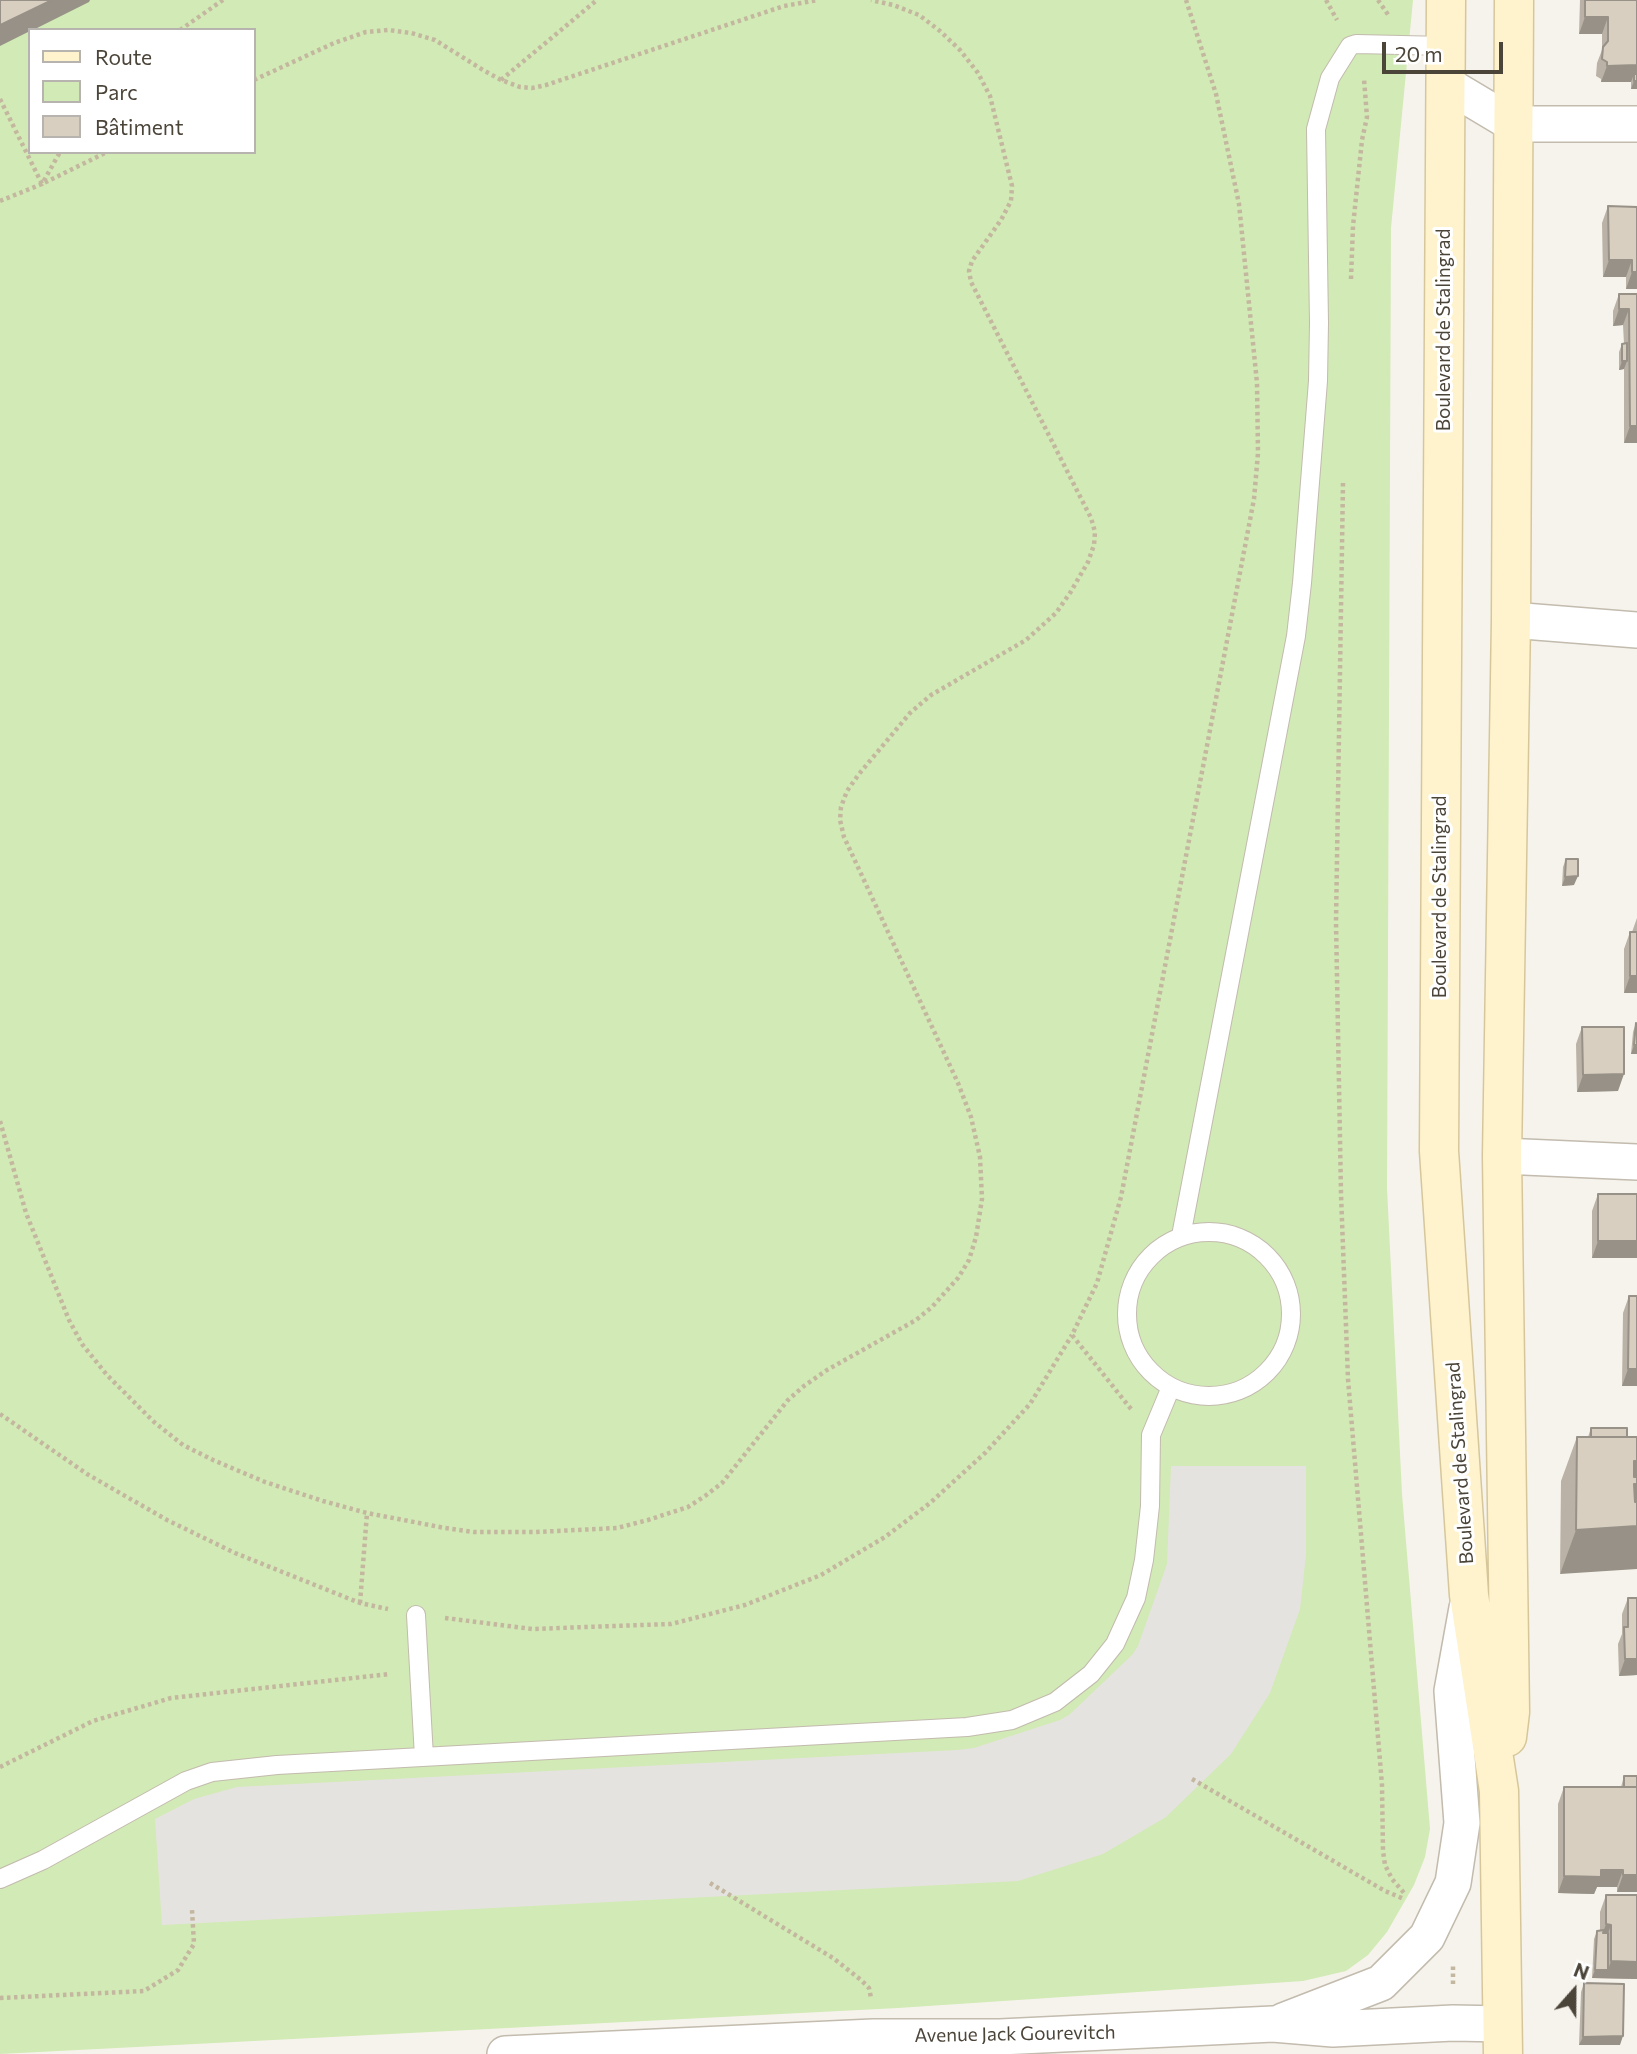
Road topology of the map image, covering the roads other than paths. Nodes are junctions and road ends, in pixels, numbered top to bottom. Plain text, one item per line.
1 (1446, 0) edge
2 (1514, 0) edge
3 (1446, 46) junction
4 (1446, 84) junction
5 (1513, 124) junction
6 (1637, 124) edge
7 (1511, 620) junction
8 (1637, 630) edge
9 (1502, 1156) junction
10 (1637, 1163) edge
11 (1181, 1236) junction
12 (1171, 1387) junction
13 (1469, 1595) junction
14 (416, 1615) road end
15 (424, 1757) junction
16 (1499, 1791) junction
17 (0, 1879) edge
18 (1273, 2024) junction
19 (1503, 2039) edge
20 (943, 2045) edge
21 (505, 2054) edge

1 - 3 main road, Boulevard de Stalingrad
2 - 5 main road, Boulevard de Stalingrad
3 - 4 main road, Boulevard de Stalingrad
3 - 11 lane
4 - 5 street
4 - 13 main road, Boulevard de Stalingrad
5 - 6 street
5 - 7 main road, Boulevard de Stalingrad
7 - 8 street
7 - 9 main road, Boulevard de Stalingrad
9 - 10 street
9 - 16 main road, Boulevard de Stalingrad
11 - 12 lane
11 - 12 lane
12 - 15 lane
13 - 16 main road, Boulevard de Stalingrad
13 - 18 street, Avenue Jack Gourevitch
14 - 15 lane
15 - 17 lane
16 - 19 main road, Boulevard de Stalingrad
18 - 19 street, Avenue Jack Gourevitch
18 - 20 street, Avenue Jack Gourevitch
20 - 21 street, Avenue Jack Gourevitch

